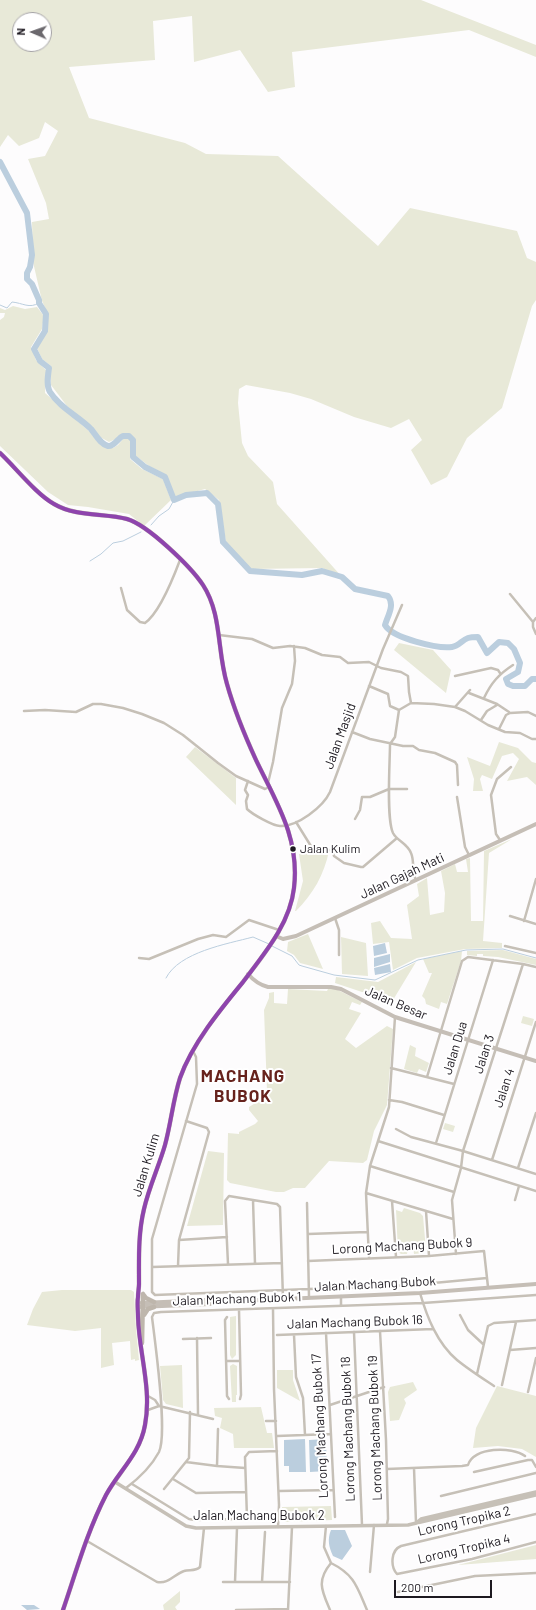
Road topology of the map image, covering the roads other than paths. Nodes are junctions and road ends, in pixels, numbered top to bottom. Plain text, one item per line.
1 (0, 453) edge
2 (180, 560) junction
3 (121, 588) dead end
4 (510, 594) dead end
5 (402, 605) dead end
6 (536, 618) edge
7 (533, 622) junction
8 (536, 634) edge
9 (219, 635) junction
10 (294, 646) junction
11 (513, 665) dead end
12 (377, 666) junction
13 (500, 673) junction
14 (455, 676) dead end
15 (369, 686) junction
16 (484, 698) junction
17 (411, 703) junction
18 (497, 704) junction
19 (455, 707) junction
20 (399, 710) junction
21 (24, 711) dead end
22 (510, 713) junction
23 (536, 716) edge
24 (481, 720) junction
25 (499, 729) junction
26 (352, 732) junction
27 (536, 739) edge
28 (390, 744) junction
29 (511, 767) dead end
30 (248, 781) junction
31 (268, 785) junction
32 (458, 785) dead end
33 (389, 789) junction
34 (407, 789) dead end
35 (457, 797) dead end
36 (355, 819) dead end
37 (296, 822) junction
38 (536, 824) edge
39 (288, 826) junction
40 (397, 838) junction
41 (500, 840) junction
42 (469, 855) junction
43 (536, 879) edge
44 (416, 880) junction
45 (510, 916) dead end
46 (335, 918) junction
47 (524, 921) junction
48 (536, 924) edge
49 (279, 930) junction
50 (276, 936) junction
51 (505, 946) dead end
52 (536, 953) edge
53 (339, 955) dead end
54 (139, 958) dead end
55 (493, 960) junction
56 (523, 964) junction
57 (536, 967) edge
58 (248, 974) junction
59 (395, 1016) junction
60 (536, 1022) edge
61 (440, 1032) junction
62 (468, 1040) junction
63 (496, 1048) junction
64 (193, 1052) junction
65 (525, 1058) junction
66 (536, 1061) edge
67 (391, 1068) junction
68 (427, 1077) junction
69 (454, 1084) junction
70 (389, 1100) junction
71 (536, 1113) edge
72 (444, 1115) junction
73 (186, 1121) junction
74 (396, 1129) dead end
75 (378, 1141) junction
76 (436, 1143) junction
77 (464, 1151) junction
78 (492, 1160) junction
79 (370, 1166) junction
80 (461, 1168) junction
81 (518, 1168) junction
82 (536, 1174) edge
83 (519, 1186) junction
84 (536, 1191) edge
85 (454, 1192) junction
86 (366, 1193) junction
87 (253, 1200) junction
88 (515, 1200) dead end
89 (392, 1201) junction
90 (307, 1203) dead end
91 (426, 1211) junction
92 (453, 1219) junction
93 (367, 1232) junction
94 (308, 1234) junction
95 (227, 1237) junction
96 (179, 1240) junction
97 (456, 1254) junction
98 (428, 1256) junction
99 (396, 1257) junction
100 (369, 1258) junction
101 (308, 1261) junction
102 (282, 1263) junction
103 (228, 1264) junction
104 (255, 1264) junction
105 (178, 1266) junction
106 (152, 1267) junction
107 (487, 1278) junction
108 (536, 1284) edge
109 (488, 1287) junction
110 (309, 1289) junction
111 (140, 1290) junction
112 (283, 1290) junction
113 (420, 1293) junction
114 (143, 1294) junction
115 (168, 1294) junction
116 (156, 1295) joint
117 (536, 1295) edge
118 (341, 1296) junction
119 (309, 1297) junction
120 (283, 1298) junction
121 (168, 1302) junction
122 (210, 1302) junction
123 (423, 1302) junction
124 (154, 1304) junction
125 (140, 1305) junction
126 (341, 1306) junction
127 (273, 1309) junction
128 (210, 1310) junction
129 (239, 1310) junction
130 (460, 1315) dead end
131 (227, 1317) dead end
132 (143, 1318) junction
133 (536, 1320) edge
134 (516, 1322) junction
135 (433, 1329) junction
136 (380, 1331) junction
137 (354, 1332) junction
138 (326, 1333) junction
139 (277, 1335) dead end
140 (294, 1335) junction
141 (197, 1338) junction
142 (211, 1338) dead end
143 (183, 1339) dead end
144 (483, 1345) junction
145 (141, 1348) junction
146 (536, 1348) edge
147 (510, 1350) junction
148 (536, 1358) edge
149 (240, 1361) junction
150 (226, 1362) junction
151 (477, 1374) junction
152 (502, 1385) dead end
153 (494, 1386) dead end
154 (384, 1387) junction
155 (528, 1392) dead end
156 (148, 1396) junction
157 (357, 1396) junction
158 (229, 1399) dead end
159 (240, 1399) dead end
160 (160, 1406) junction
161 (330, 1406) junction
162 (147, 1410) junction
163 (190, 1412) junction
164 (198, 1415) junction
165 (213, 1419) dead end
166 (266, 1421) dead end
167 (276, 1421) junction
168 (218, 1429) dead end
169 (331, 1434) junction
170 (305, 1435) junction
171 (277, 1436) junction
172 (277, 1451) junction
173 (525, 1456) dead end
174 (186, 1462) junction
175 (217, 1466) junction
176 (536, 1467) edge
177 (245, 1468) junction
178 (414, 1468) junction
179 (387, 1469) junction
180 (474, 1472) dead end
181 (536, 1473) edge
182 (173, 1479) junction
183 (115, 1482) junction
184 (132, 1484) junction
185 (126, 1488) junction
186 (164, 1489) dead end
187 (334, 1490) junction
188 (279, 1491) junction
189 (246, 1492) junction
190 (536, 1492) edge
191 (536, 1495) edge
192 (441, 1496) dead end
193 (536, 1514) edge
194 (335, 1517) dead end
195 (247, 1518) junction
196 (279, 1518) junction
197 (387, 1524) junction
198 (416, 1524) junction
199 (362, 1525) junction
200 (374, 1525) junction
201 (326, 1526) junction
202 (278, 1527) junction
203 (292, 1527) junction
204 (204, 1528) junction
205 (238, 1528) junction
206 (265, 1532) dead end
207 (87, 1541) junction
208 (536, 1542) edge
209 (331, 1563) junction
210 (370, 1572) dead end
211 (536, 1573) edge
212 (397, 1574) joint
213 (223, 1582) dead end
214 (235, 1582) junction
215 (262, 1582) junction
216 (290, 1582) junction
217 (398, 1592) dead end
218 (63, 1610) edge
219 (236, 1610) edge
220 (288, 1610) edge
221 (330, 1610) edge
222 (367, 1610) edge

1 - 2 main road, Jalan Kulim
2 - 3 street
2 - 9 main road, Jalan Kulim
4 - 7 street
5 - 12 street, Jalan Masjid
6 - 7 street
7 - 8 street
9 - 10 street
9 - 31 main road, Jalan Kulim
10 - 12 street
10 - 31 street
11 - 13 street
12 - 15 street, Jalan Masjid
12 - 17 street
13 - 14 street
13 - 16 street
15 - 20 street
15 - 26 street, Jalan Masjid
16 - 18 street
16 - 19 street
17 - 19 street
17 - 20 street
18 - 22 street
18 - 24 street
19 - 24 street
20 - 28 street
21 - 30 street
22 - 23 street
22 - 25 street
24 - 25 street
25 - 27 street
26 - 28 street
26 - 37 street, Jalan Masjid
28 - 32 street
28 - 33 street
29 - 41 street
30 - 31 street
30 - 39 street
31 - 39 main road, Jalan Kulim
33 - 34 street
33 - 36 street
33 - 40 street
35 - 42 street
37 - 39 street, Jalan Masjid
37 - 40 street
38 - 41 main road, Jalan Gajah Mati
39 - 49 main road, Jalan Kulim
40 - 44 street
41 - 42 main road, Jalan Gajah Mati
42 - 44 main road, Jalan Gajah Mati
43 - 47 street
44 - 46 main road, Jalan Gajah Mati
45 - 47 street
46 - 50 main road, Jalan Gajah Mati
46 - 53 street
47 - 48 street
49 - 50 main road, Jalan Kulim
49 - 54 street
50 - 58 main road, Jalan Kulim
51 - 52 street
55 - 56 street
55 - 61 street
55 - 62 street, Jalan Dua
56 - 57 street
56 - 63 street, Jalan 3
58 - 59 main road, Jalan Besar
58 - 64 main road, Jalan Kulim
59 - 61 main road, Jalan Besar
59 - 67 street
60 - 65 street, Jalan 4
61 - 62 main road, Jalan Besar
61 - 68 street
62 - 63 main road, Jalan Besar
62 - 69 street, Jalan Dua
63 - 65 main road, Jalan Besar
63 - 77 street, Jalan 3
64 - 73 street, Jalan Kulim
64 - 111 main road, Jalan Kulim
65 - 66 main road, Jalan Besar
65 - 78 street, Jalan 4
67 - 68 street
67 - 70 street
68 - 69 street
69 - 72 street, Jalan Dua
70 - 72 street
70 - 75 street
71 - 81 street
72 - 76 street, Jalan Dua
73 - 96 street
73 - 106 street, Jalan Kulim
74 - 76 street
75 - 79 street
75 - 80 street
76 - 77 street
77 - 78 street
77 - 80 street, Jalan 3
78 - 81 street
79 - 85 street
79 - 86 street
80 - 83 street
80 - 85 street, Jalan 3
81 - 82 street
83 - 84 street
83 - 88 street
85 - 92 street, Jalan 3
86 - 89 street
86 - 93 street
87 - 95 street
87 - 102 street
87 - 104 street
89 - 91 street
89 - 99 street
90 - 94 street
91 - 92 street
91 - 98 street
92 - 97 street, Jalan 3
93 - 94 street
93 - 100 street
94 - 101 street
95 - 96 street
95 - 103 street
96 - 105 street
97 - 98 street, Lorong Machang Bubok 9
97 - 107 street, Lorong Machang Bubok 9
98 - 99 street, Lorong Machang Bubok 9
99 - 100 street, Lorong Machang Bubok 9
100 - 101 street, Lorong Machang Bubok 9
101 - 110 street
102 - 104 street
102 - 112 street
103 - 104 street
103 - 105 street
105 - 106 street
106 - 116 street, Jalan Kulim
107 - 109 street, Lorong Machang Bubok 9
107 - 110 street, Jalan Machang Bubok 1
108 - 109 main road, Jalan Machang Bubok
109 - 113 main road, Jalan Machang Bubok
110 - 112 street, Jalan Machang Bubok 1
110 - 119 street
111 - 114 main road
111 - 125 main road, Jalan Kulim
112 - 115 street, Jalan Machang Bubok 1
112 - 120 street
113 - 118 main road, Jalan Machang Bubok
113 - 123 street
114 - 124 main road
114 - 125 main road, Jalan Kulim
115 - 116 street, Jalan Machang Bubok 1
115 - 121 street
117 - 123 street, Jalan Machang Bubok 1
118 - 119 main road, Jalan Machang Bubok
118 - 126 street
119 - 120 main road, Jalan Machang Bubok
120 - 122 main road, Jalan Machang Bubok
121 - 122 main road, Jalan Machang Bubok
121 - 124 main road, Jalan Machang Bubok
122 - 124 main road, Jalan Machang Bubok
122 - 128 street
123 - 126 street, Jalan Machang Bubok 1
123 - 135 street
124 - 125 main road, Jalan Machang Bubok
124 - 132 main road
125 - 132 main road, Jalan Kulim
125 - 145 main road, Jalan Kulim
126 - 127 street, Jalan Machang Bubok 1
127 - 129 street, Jalan Machang Bubok 1
127 - 167 street
128 - 129 street, Jalan Machang Bubok 1
128 - 160 street, Jalan Machang Bubok 1
129 - 149 street
130 - 144 street
131 - 150 street
132 - 145 main road, Jalan Kulim
133 - 134 street
134 - 144 street
134 - 147 street
135 - 136 street, Jalan Machang Bubok 16
135 - 151 street
136 - 137 street, Jalan Machang Bubok 16
136 - 154 street, Lorong Machang Bubok 19
137 - 138 street, Jalan Machang Bubok 16
137 - 157 street, Lorong Machang Bubok 18
138 - 140 street, Jalan Machang Bubok 16
138 - 161 street, Lorong Machang Bubok 17
139 - 140 street, Jalan Machang Bubok 16
140 - 170 street
141 - 142 street
141 - 143 street
141 - 164 street
144 - 151 street
145 - 156 main road, Jalan Kulim
146 - 147 street
147 - 152 street
148 - 155 street
149 - 150 street
149 - 159 street
150 - 158 street
151 - 153 street
154 - 157 street
154 - 179 street, Lorong Machang Bubok 19
156 - 160 street
156 - 162 main road, Jalan Kulim
157 - 161 street
157 - 199 street, Lorong Machang Bubok 18
160 - 162 street
160 - 163 street
160 - 184 street
161 - 169 street, Lorong Machang Bubok 17
162 - 183 main road, Jalan Kulim
163 - 164 street
163 - 174 street
164 - 165 street
166 - 167 street
167 - 171 street
168 - 175 street
169 - 170 street
169 - 187 street, Lorong Machang Bubok 17
170 - 171 street
171 - 172 street
172 - 177 street
172 - 188 street
173 - 178 street
174 - 175 street
174 - 182 street
175 - 177 street
176 - 180 street
177 - 189 street
178 - 179 street
178 - 198 street
179 - 197 street, Lorong Machang Bubok 19
181 - 192 street
182 - 186 street
182 - 189 street
183 - 185 street, Jalan Machang Bubok 2
183 - 207 main road, Jalan Kulim
184 - 185 street
184 - 195 street, Jalan Machang Bubok 2
185 - 204 street, Jalan Machang Bubok 2
187 - 188 street
187 - 194 street, Lorong Machang Bubok 17
188 - 196 street
189 - 195 street
190 - 198 street, Jalan Machang Bubok 2
191 - 198 street, Jalan Machang Bubok 2
193 - 212 street, Lorong Tropika 2
195 - 196 street, Jalan Machang Bubok 2
196 - 202 street
197 - 198 street, Jalan Machang Bubok 2
197 - 200 street, Jalan Machang Bubok 2
199 - 200 street, Jalan Machang Bubok 2
199 - 201 street, Jalan Machang Bubok 2
200 - 210 street
201 - 203 street, Jalan Machang Bubok 2
201 - 209 street
202 - 203 street, Jalan Machang Bubok 2
202 - 205 street, Jalan Machang Bubok 2
203 - 216 street
204 - 205 street, Jalan Machang Bubok 2
204 - 207 street
205 - 214 street
206 - 215 street
207 - 218 main road, Jalan Kulim
208 - 212 street, Lorong Tropika 4
209 - 221 street
209 - 222 street
211 - 217 street
213 - 214 street
214 - 215 street
215 - 216 street
216 - 220 street
219 - 220 street

